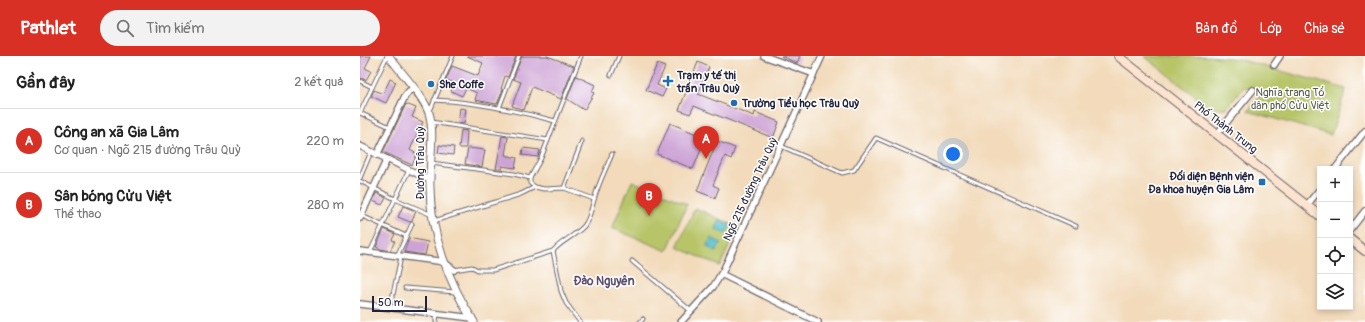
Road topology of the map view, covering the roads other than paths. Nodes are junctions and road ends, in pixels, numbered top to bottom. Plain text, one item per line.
1 (388, 56) edge
2 (453, 56) edge
3 (519, 56) edge
4 (581, 56) edge
5 (619, 56) edge
6 (764, 56) edge
7 (822, 56) edge
8 (1118, 56) edge
9 (1280, 56) edge
10 (774, 58) edge
11 (1274, 65) dead end
12 (814, 74) junction
13 (611, 75) dead end
14 (360, 81) edge
15 (372, 87) junction
16 (414, 89) junction
17 (1253, 90) dead end
18 (434, 100) junction
19 (499, 108) junction
20 (360, 113) edge
21 (429, 113) junction
22 (556, 121) junction
23 (431, 122) junction
24 (390, 127) junction
25 (1365, 131) edge
26 (1218, 134) junction
27 (548, 140) junction
28 (582, 141) dead end
29 (360, 146) edge
30 (781, 146) junction
31 (371, 152) junction
32 (612, 154) dead end
33 (377, 155) junction
34 (387, 159) junction
35 (430, 163) junction
36 (1337, 166) edge
37 (409, 170) junction
38 (530, 178) junction
39 (360, 179) edge
40 (430, 180) junction
41 (535, 186) junction
42 (373, 188) junction
43 (564, 188) junction
44 (1317, 193) edge
45 (395, 199) junction
46 (594, 200) junction
47 (1307, 205) junction
48 (1365, 211) edge
49 (1317, 213) edge
50 (360, 216) edge
51 (433, 218) junction
52 (412, 224) dead end
53 (383, 225) junction
54 (1076, 226) dead end
55 (1353, 226) edge
56 (406, 236) junction
57 (1353, 241) edge
58 (360, 251) edge
59 (553, 251) junction
60 (1365, 251) edge
61 (370, 252) junction
62 (399, 256) junction
63 (632, 261) dead end
64 (445, 263) junction
65 (454, 270) joint
66 (721, 274) junction
67 (405, 288) dead end
68 (457, 292) junction
69 (360, 304) edge
70 (390, 308) junction
71 (691, 311) junction
72 (437, 314) junction
73 (456, 319) edge
74 (643, 319) dead end
75 (473, 320) edge
76 (436, 322) edge
77 (580, 322) edge
78 (640, 322) edge
79 (681, 322) edge
80 (818, 322) edge

1 - 15 lane
1 - 16 street, Đường Trâu Quỳ
2 - 18 lane
3 - 19 lane
4 - 22 lane
5 - 13 lane
6 - 10 street
7 - 12 street, Ngõ 215 đường Trâu Quỳ
8 - 26 main road, Phố Thành Trung
9 - 11 street
10 - 12 street
12 - 30 street, Ngõ 215 đường Trâu Quỳ
14 - 15 lane
15 - 20 lane
16 - 21 street, Đường Trâu Quỳ
16 - 24 street
17 - 26 street
18 - 19 lane
18 - 21 lane
19 - 22 lane
20 - 24 lane
21 - 23 street, Đường Trâu Quỳ
22 - 27 lane
23 - 27 lane
23 - 35 street, Đường Trâu Quỳ
24 - 33 street
25 - 36 street
26 - 47 main road, Phố Thành Trung
27 - 38 lane
28 - 43 lane
29 - 31 street
30 - 54 lane
30 - 66 street, Ngõ 215 đường Trâu Quỳ
31 - 33 street
31 - 39 lane
32 - 46 lane
33 - 34 street
34 - 37 street
34 - 42 street
35 - 38 lane
35 - 40 street, Đường Trâu Quỳ
37 - 40 street
37 - 45 lane
38 - 41 lane
39 - 42 lane
40 - 51 street, Đường Trâu Quỳ
41 - 43 lane
41 - 51 lane
42 - 45 lane
42 - 50 street
43 - 46 lane
44 - 47 street
45 - 51 lane
45 - 53 lane
46 - 59 lane
47 - 49 main road, Phố Thành Trung
48 - 55 street
50 - 53 lane
51 - 64 street, Đường Trâu Quỳ
52 - 56 lane
53 - 56 lane
53 - 61 lane
56 - 62 lane
57 - 60 main road
58 - 61 street
59 - 65 lane
59 - 77 lane
61 - 62 street
62 - 64 street
62 - 70 lane
63 - 71 lane
64 - 65 street
64 - 68 street, Đường Trâu Quỳ
66 - 71 street, Ngõ 215 đường Trâu Quỳ
66 - 80 street
67 - 68 lane
68 - 75 street, Đường Trâu Quỳ
69 - 70 street
70 - 72 street
71 - 79 street, Ngõ 215 đường Trâu Quỳ
72 - 73 street
72 - 76 lane
73 - 75 street
74 - 78 lane

